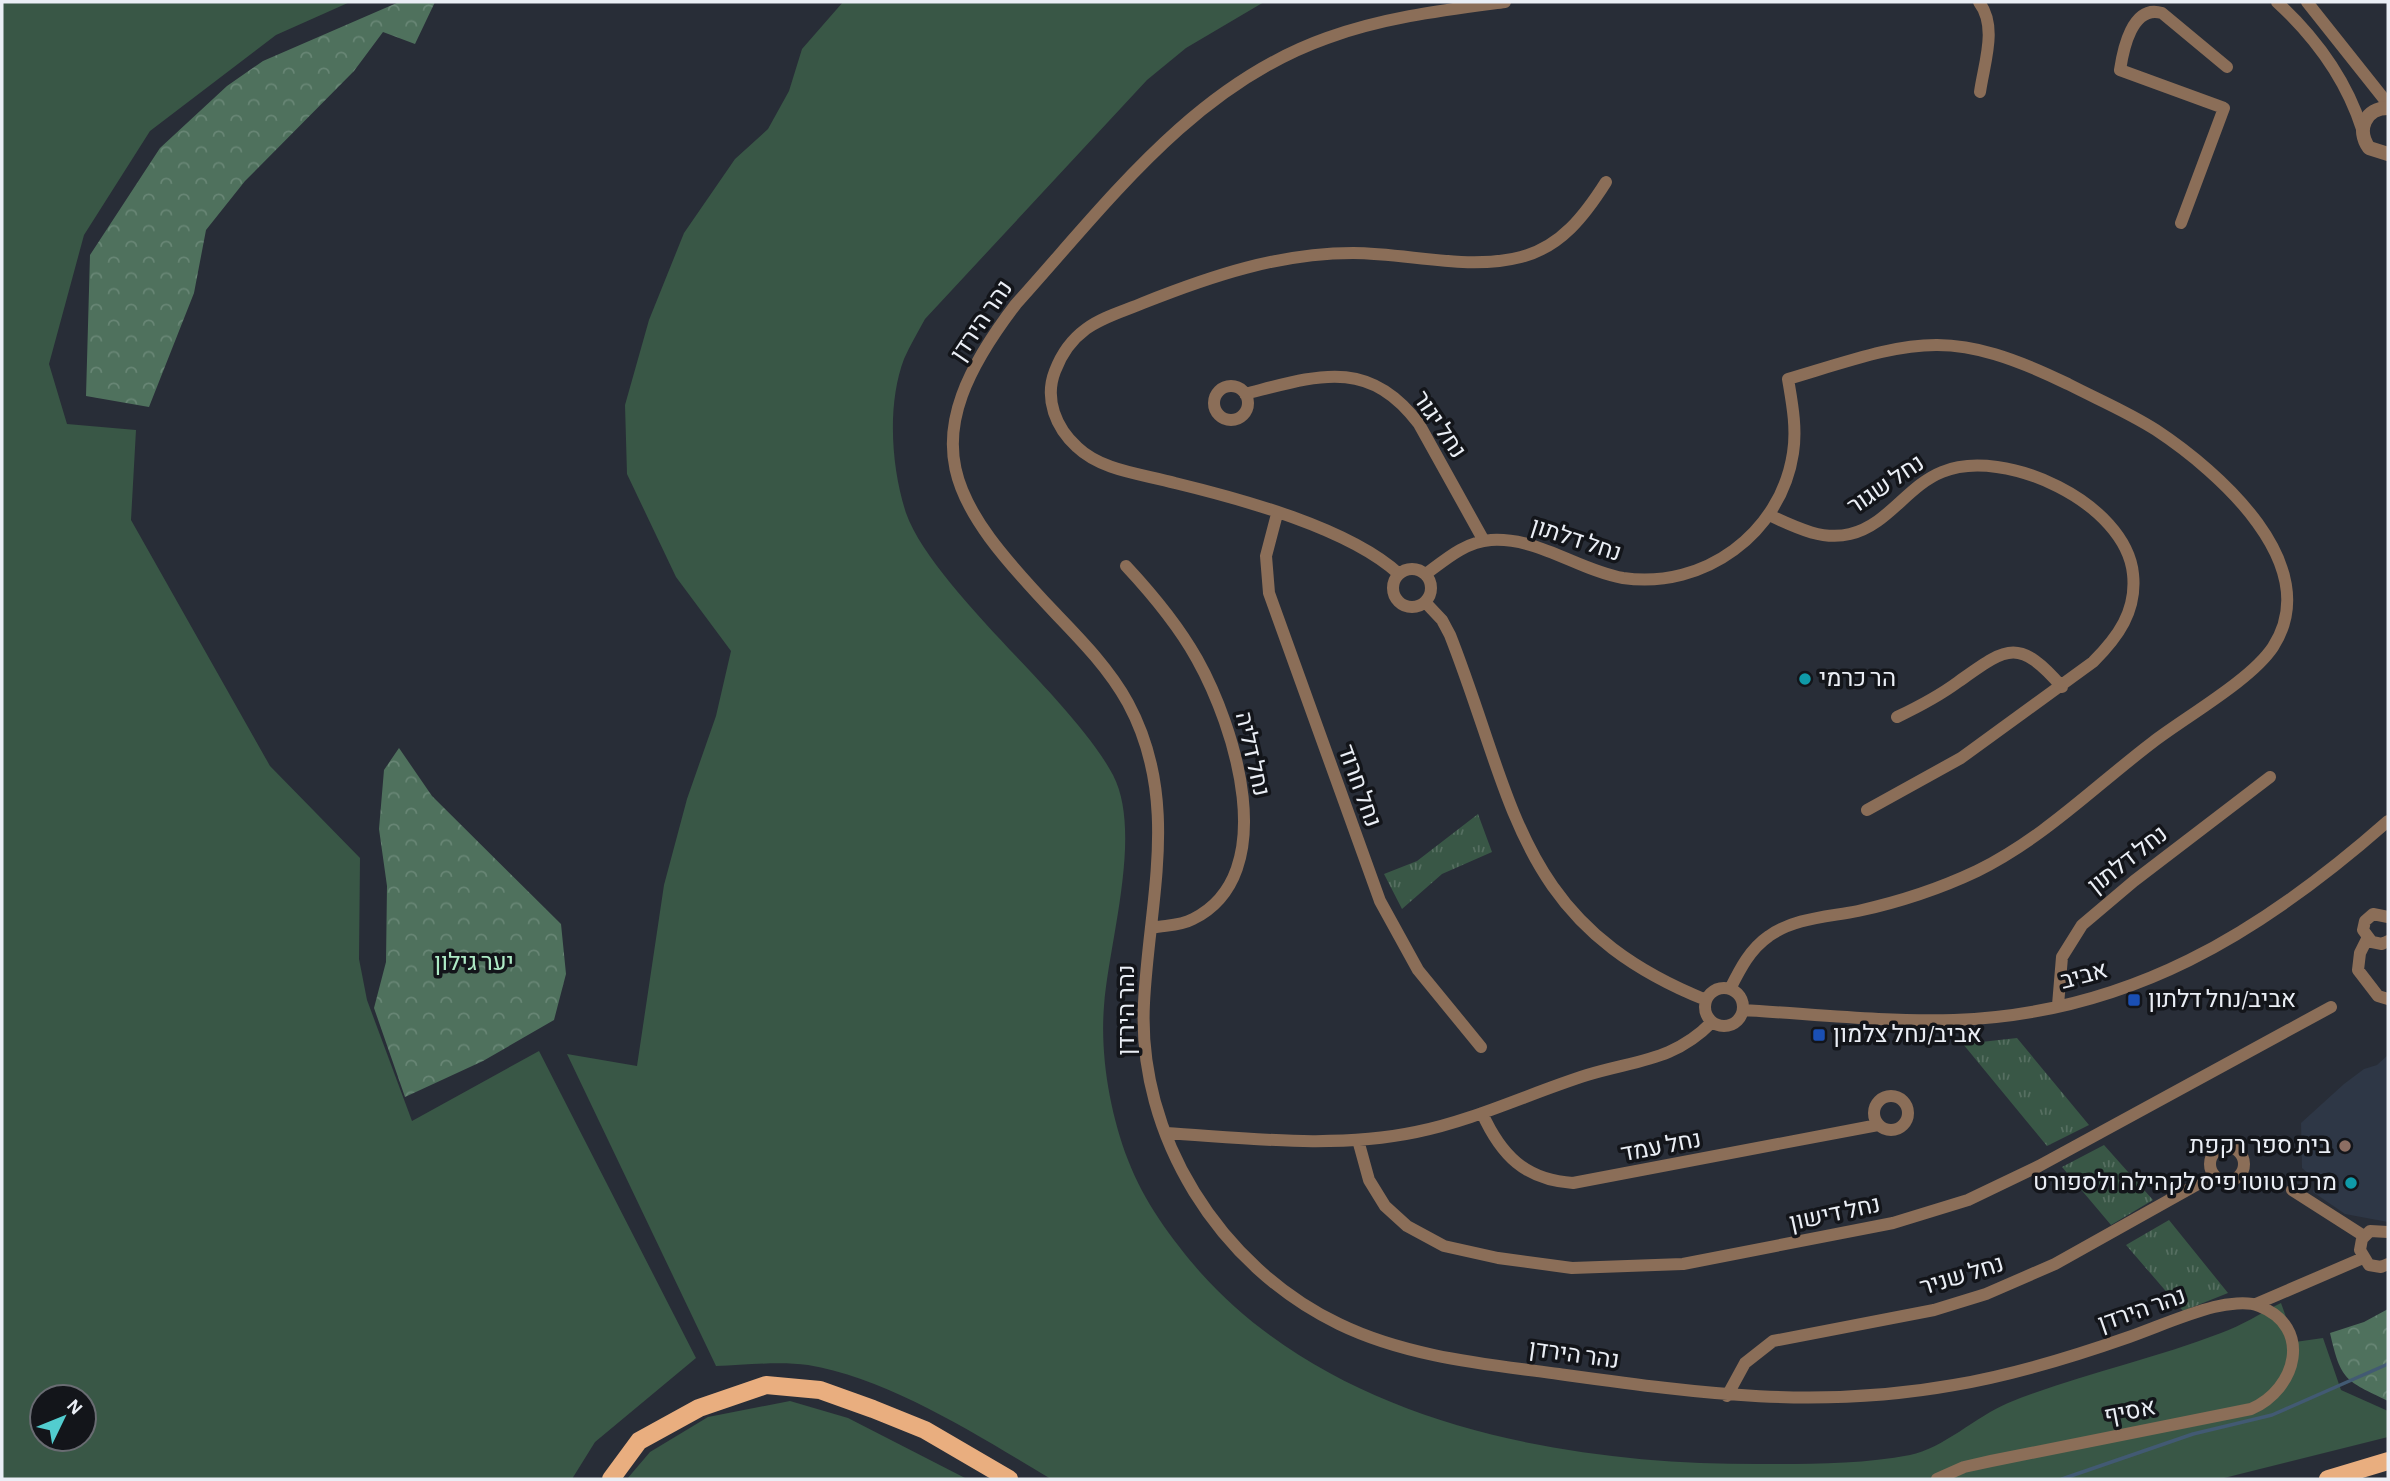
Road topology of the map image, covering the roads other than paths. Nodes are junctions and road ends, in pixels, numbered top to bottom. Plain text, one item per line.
1 (1504, 2) edge
2 (1979, 2) edge
3 (2277, 2) edge
4 (2307, 2) edge
5 (2227, 67) dead end
6 (1980, 92) dead end
7 (2388, 106) edge
8 (2362, 128) junction
9 (2382, 153) edge
10 (2388, 167) edge
11 (1606, 182) dead end
12 (2181, 223) dead end
13 (1245, 394) dead end
14 (1277, 514) junction
15 (1769, 515) junction
16 (1484, 541) junction
17 (1126, 566) dead end
18 (1399, 574) junction
19 (1426, 575) junction
20 (1425, 602) junction
21 (2062, 687) junction
22 (1897, 717) dead end
23 (2270, 777) dead end
24 (1867, 810) dead end
25 (2388, 821) edge
26 (2388, 917) edge
27 (1152, 928) junction
28 (2367, 939) junction
29 (2388, 940) edge
30 (1730, 989) junction
31 (2388, 999) edge
32 (1706, 1000) junction
33 (2058, 1005) junction
34 (2331, 1007) dead end
35 (1742, 1010) junction
36 (1712, 1022) junction
37 (1481, 1047) dead end
38 (1482, 1113) junction
39 (1878, 1125) dead end
40 (1166, 1133) junction
41 (1358, 1140) junction
42 (2214, 1175) dead end
43 (2292, 1190) dead end
44 (2388, 1232) edge
45 (2364, 1236) junction
46 (2362, 1258) junction
47 (2388, 1264) edge
48 (2256, 1304) junction
49 (1727, 1396) junction
50 (2388, 1461) edge
51 (2388, 1473) edge
52 (611, 1479) edge
53 (1009, 1479) edge
54 (1937, 1479) edge
55 (2329, 1479) edge

1 - 27 street, נהר הירדן
2 - 6 street
3 - 8 street
4 - 7 street
5 - 12 street
7 - 8 street
8 - 9 street
9 - 10 street
11 - 14 street
13 - 16 street, נחל יגור
14 - 18 street
14 - 37 street, נחל חרוד
15 - 16 street, נחל דלתון
15 - 21 street, נחל שגור
15 - 30 street, נחל דלתון
16 - 19 street, נחל דלתון
17 - 27 street, נחל דליה
18 - 19 street
18 - 20 street
19 - 20 street
20 - 32 street
21 - 22 street
21 - 24 street, נחל שגור
23 - 33 street, נחל דלתון
25 - 33 street, אביב
26 - 28 street
27 - 40 street, נהר הירדן
28 - 29 street
28 - 31 street
30 - 32 street
30 - 35 street
32 - 36 street
33 - 35 street, אביב
34 - 41 street, נחל דישון
35 - 36 street
36 - 38 street
38 - 39 street, נחל עמד
38 - 41 street
40 - 41 street
40 - 49 street, נהר הירדן
42 - 49 street, נחל שניר
43 - 45 street
44 - 45 street
45 - 46 street
46 - 47 street
46 - 48 street
48 - 49 street, נהר הירדן
48 - 54 street, אסיף
50 - 55 main road
51 - 55 main road
52 - 53 main road

